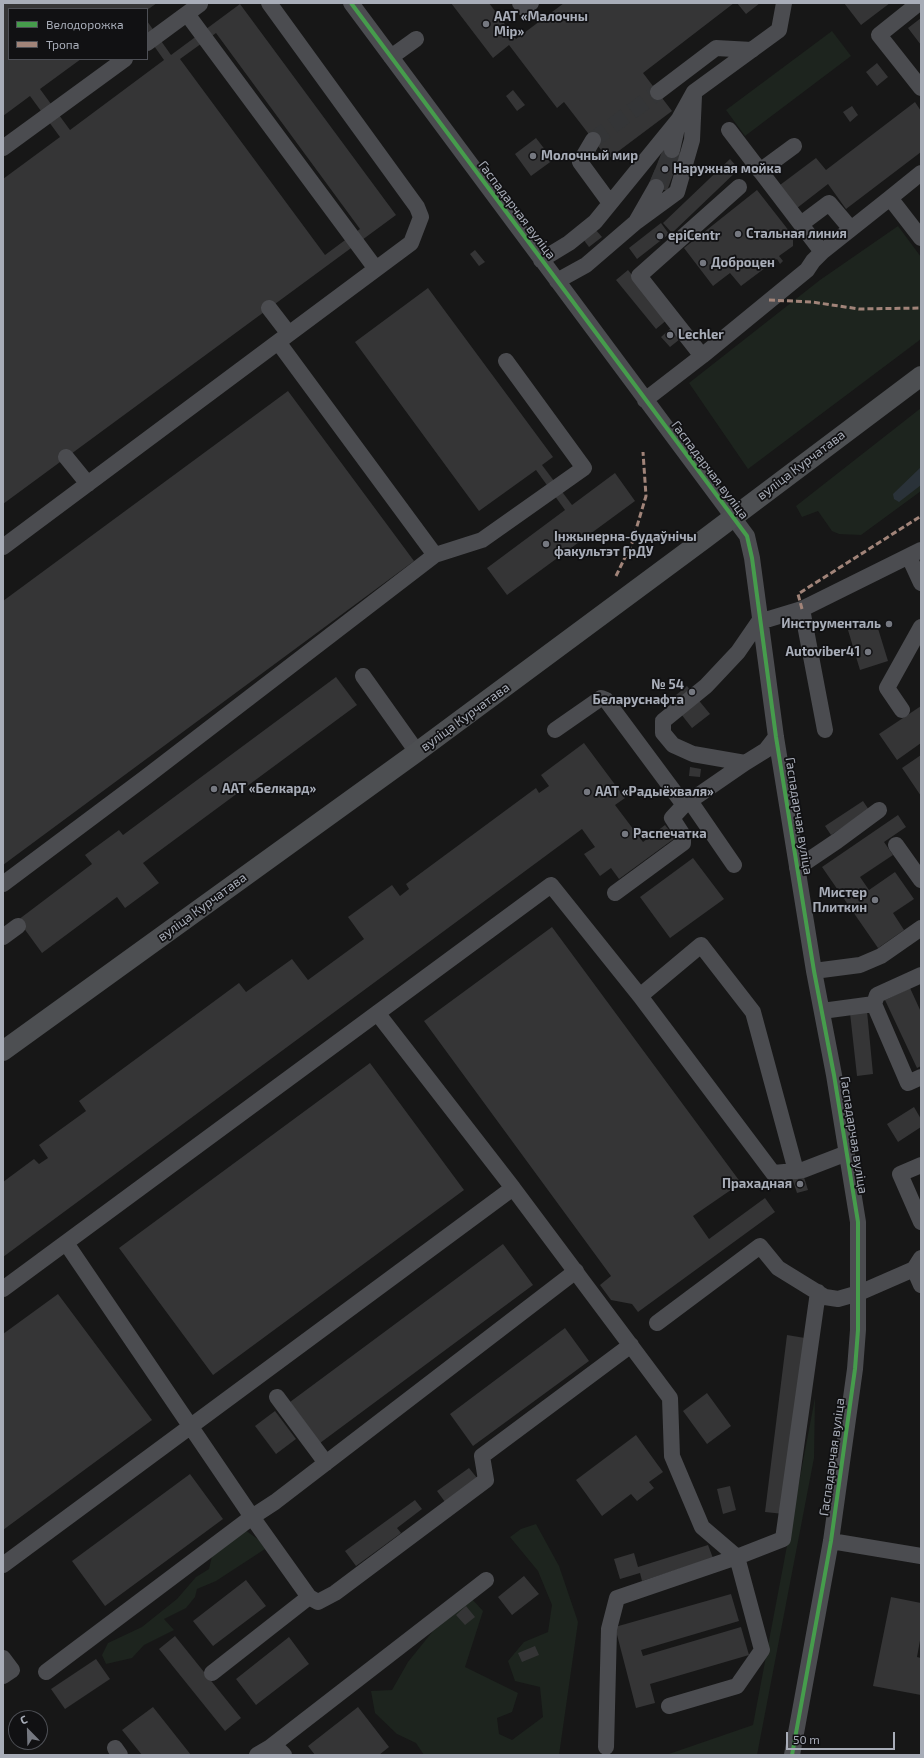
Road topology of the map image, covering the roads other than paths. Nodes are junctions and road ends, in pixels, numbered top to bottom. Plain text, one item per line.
1 (269, 3) edge
2 (351, 3) edge
3 (520, 3) edge
4 (531, 3) edge
5 (784, 3) edge
6 (919, 3) edge
7 (200, 4) edge
8 (187, 14) junction
9 (416, 39) dead end
10 (148, 42) edge
11 (752, 50) junction
12 (391, 57) junction
13 (124, 60) edge
14 (921, 88) edge
15 (658, 92) tunnel mouth
16 (694, 92) junction
17 (679, 118) junction
18 (729, 130) dead end
19 (593, 140) tunnel mouth
20 (794, 146) dead end
21 (3, 148) edge
22 (672, 150) tunnel mouth
23 (760, 171) junction
24 (921, 173) edge
25 (656, 187) tunnel mouth
26 (739, 187) dead end
27 (890, 198) junction
28 (610, 203) junction
29 (636, 222) junction
30 (801, 224) junction
31 (851, 229) junction
32 (921, 238) edge
33 (822, 252) junction
34 (541, 260) junction
35 (376, 269) junction
36 (557, 281) junction
37 (269, 308) dead end
38 (284, 338) junction
39 (702, 356) junction
40 (506, 360) dead end
41 (921, 376) edge
42 (645, 400) junction
43 (66, 457) dead end
44 (88, 484) junction
45 (732, 517) junction
46 (4, 543) edge
47 (915, 553) edge
48 (435, 555) junction
49 (921, 583) edge
50 (802, 609) junction
51 (760, 620) junction
52 (921, 628) edge
53 (363, 676) dead end
54 (902, 710) dead end
55 (555, 730) dead end
56 (825, 730) dead end
57 (776, 737) junction
58 (417, 752) junction
59 (744, 763) junction
60 (687, 803) junction
61 (879, 810) dead end
62 (896, 845) dead end
63 (734, 865) dead end
64 (797, 868) junction
65 (921, 880) edge
66 (3, 884) edge
67 (615, 893) dead end
68 (18, 926) dead end
69 (921, 928) edge
70 (3, 937) edge
71 (814, 971) junction
72 (921, 975) edge
73 (640, 996) junction
74 (874, 1004) junction
75 (822, 1011) junction
76 (378, 1014) junction
77 (3, 1051) edge
78 (921, 1077) edge
79 (847, 1153) junction
80 (921, 1165) edge
81 (796, 1171) junction
82 (513, 1188) junction
83 (921, 1222) edge
84 (66, 1243) junction
85 (917, 1264) edge
86 (576, 1271) junction
87 (921, 1285) edge
88 (3, 1290) edge
89 (818, 1292) junction
90 (859, 1293) junction
91 (657, 1324) dead end
92 (631, 1345) junction
93 (277, 1396) dead end
94 (192, 1427) junction
95 (326, 1463) junction
96 (252, 1517) junction
97 (831, 1541) junction
98 (921, 1556) edge
99 (737, 1557) junction
100 (3, 1566) edge
101 (486, 1580) dead end
102 (309, 1597) junction
103 (3, 1658) edge
104 (46, 1672) dead end
105 (212, 1673) dead end
106 (3, 1676) edge
107 (669, 1706) dead end
108 (606, 1747) dead end
109 (263, 1751) edge
110 (284, 1755) edge
111 (792, 1755) edge

1 - 35 street
2 - 12 street, Гаспадарчая вуліца
3 - 4 street
5 - 11 street
6 - 14 street
7 - 8 street
8 - 10 street
8 - 35 street
9 - 12 street
11 - 15 street
11 - 16 street
12 - 34 street, Гаспадарчая вуліца
13 - 21 street
16 - 17 street
16 - 29 street
17 - 22 street
17 - 28 street
18 - 23 street
19 - 28 street
20 - 23 street
23 - 30 street
24 - 27 street
25 - 29 street
26 - 39 street
27 - 31 street
27 - 32 street
28 - 34 street
29 - 36 street
30 - 31 street
30 - 33 street
31 - 33 street
33 - 39 street
34 - 36 street, Гаспадарчая вуліца
35 - 38 street
36 - 42 street, Гаспадарчая вуліца
37 - 38 street
38 - 44 street
38 - 48 street
39 - 42 street
40 - 48 street
41 - 45 main road, вуліца Курчатава
42 - 45 street, Гаспадарчая вуліца
43 - 44 street
44 - 46 street
45 - 51 street, Гаспадарчая вуліца
45 - 58 main road, вуліца Курчатава
47 - 49 street
47 - 50 street
48 - 66 street
50 - 51 street
50 - 56 street
51 - 57 street, Гаспадарчая вуліца
51 - 59 street
52 - 54 street
53 - 58 street
55 - 60 street
57 - 59 street
57 - 64 street, Гаспадарчая вуліца
58 - 77 main road, вуліца Курчатава
59 - 60 street
60 - 63 street
60 - 67 street
61 - 64 street
62 - 65 street
64 - 71 street, Гаспадарчая вуліца
68 - 70 street
69 - 71 street
71 - 75 street, Гаспадарчая вуліца
72 - 74 street
73 - 76 street
73 - 81 street
73 - 81 street
74 - 75 street
74 - 78 street
75 - 79 street, Гаспадарчая вуліца
76 - 82 street
76 - 84 street
79 - 81 street
79 - 90 street, Гаспадарчая вуліца
80 - 83 street
82 - 86 street
82 - 94 street
84 - 88 street
84 - 94 street
85 - 87 street
85 - 90 street
86 - 92 street
86 - 95 street
89 - 90 street
89 - 91 street
89 - 99 street
90 - 97 street, Гаспадарчая вуліца
92 - 99 street
92 - 102 street
93 - 95 street
94 - 96 street
94 - 100 street
95 - 96 street
96 - 102 street
96 - 104 street
97 - 98 street
97 - 111 street, Гаспадарчая вуліца
99 - 107 street
99 - 108 street
101 - 109 street
102 - 105 street
103 - 106 street
109 - 110 street

